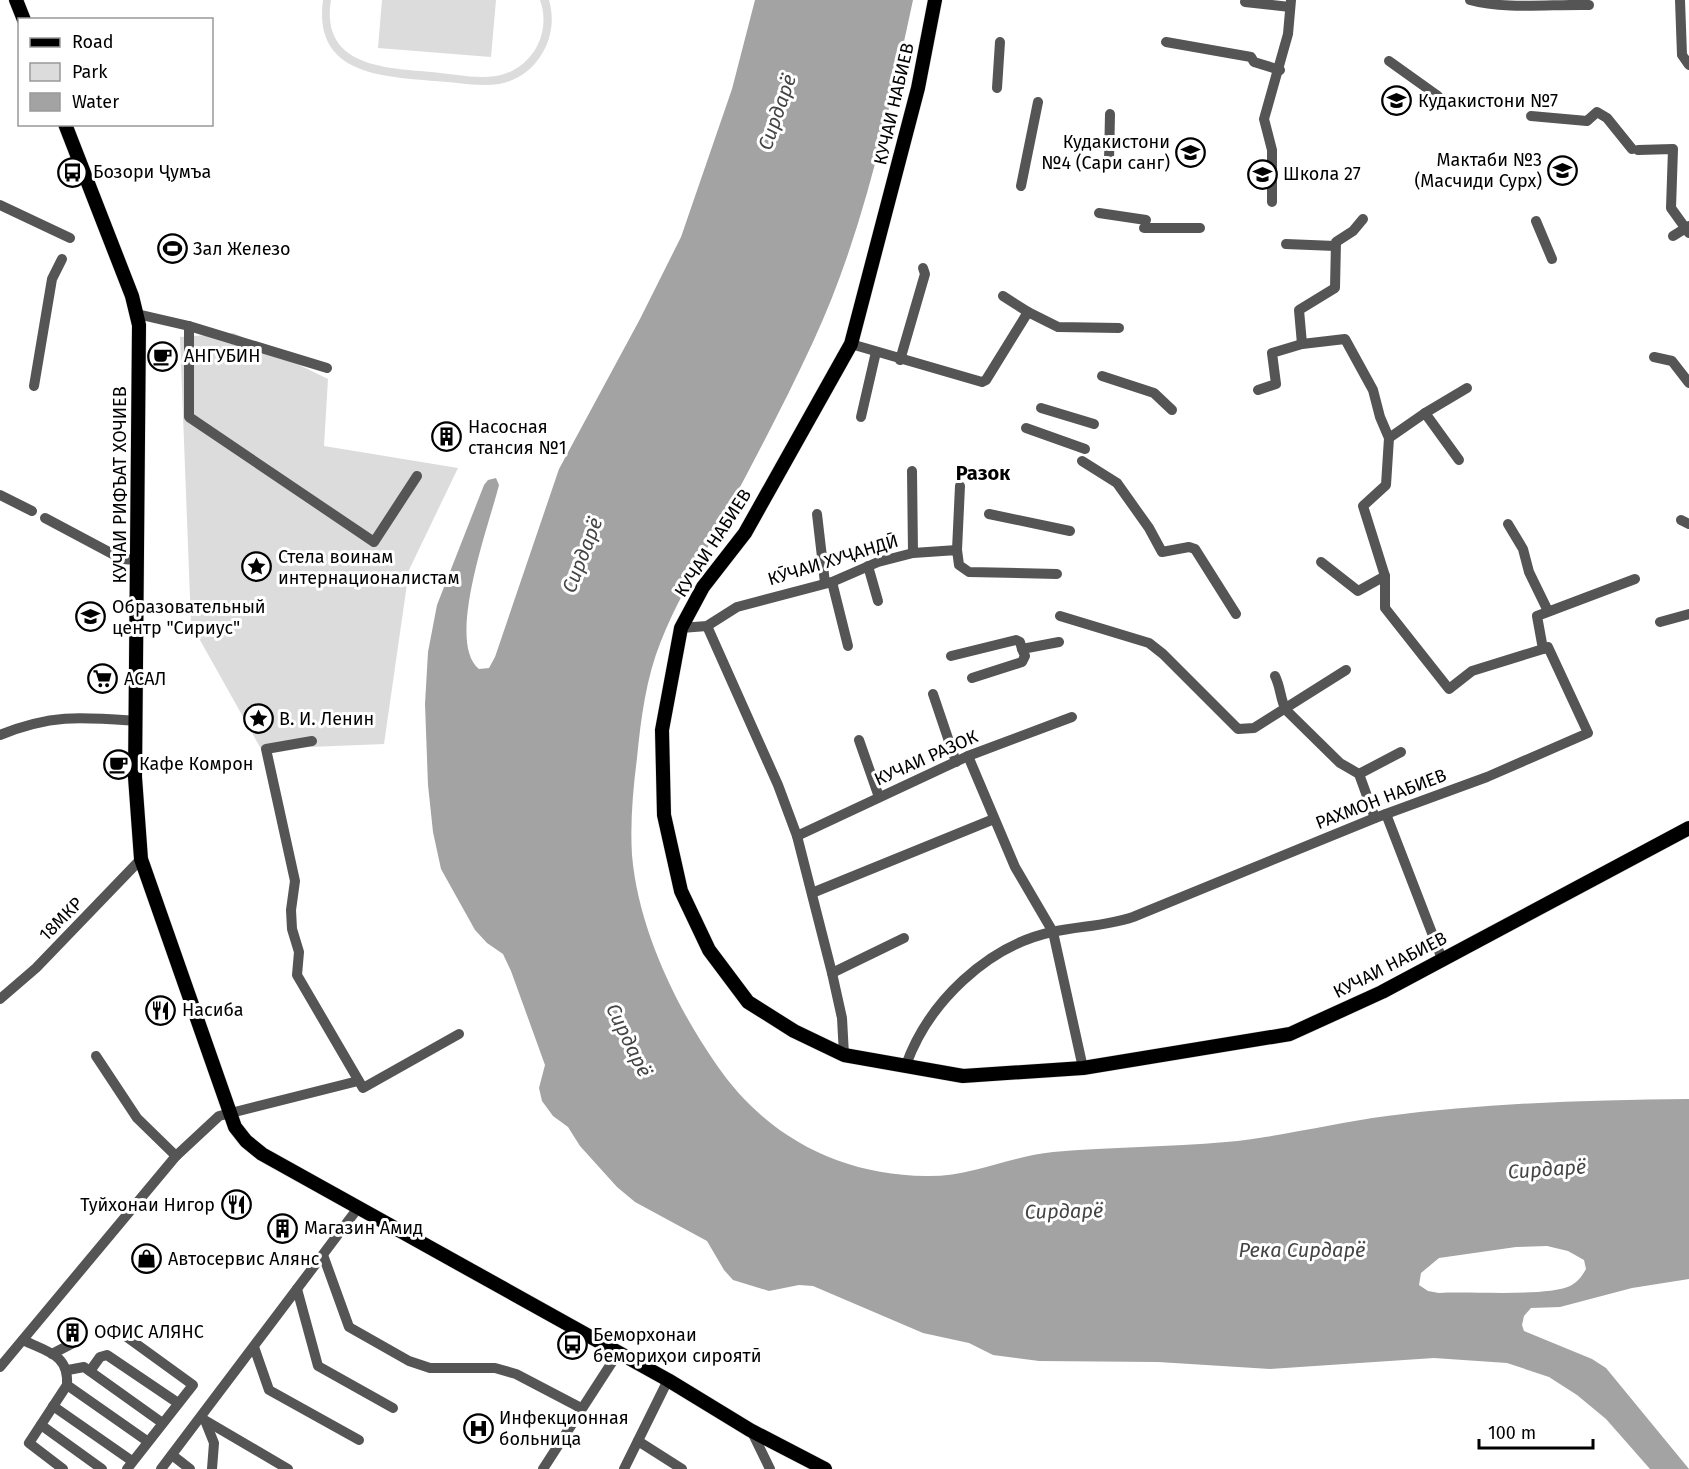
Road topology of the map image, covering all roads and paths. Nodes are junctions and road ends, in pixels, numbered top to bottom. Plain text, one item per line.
1 (16, 0) edge
2 (935, 0) edge
3 (1470, 0) edge
4 (1680, 0) edge
5 (1245, 2) dead end
6 (1291, 4) edge
7 (1589, 7) edge
8 (23, 18) edge
9 (1000, 42) dead end
10 (1166, 42) dead end
11 (1389, 61) dead end
12 (1689, 65) edge
13 (1280, 70) junction
14 (997, 88) dead end
15 (1438, 96) dead end
16 (1038, 102) dead end
17 (1110, 114) dead end
18 (1531, 116) dead end
19 (66, 126) edge
20 (1109, 161) dead end
21 (1021, 186) dead end
22 (1272, 202) dead end
23 (0, 205) edge
24 (1099, 213) dead end
25 (1363, 219) dead end
26 (1536, 221) dead end
27 (1200, 228) dead end
28 (1687, 229) edge
29 (1673, 236) dead end
30 (70, 238) dead end
31 (1286, 244) dead end
32 (1335, 246) junction
33 (62, 259) dead end
34 (1552, 259) dead end
35 (923, 268) dead end
36 (1003, 296) dead end
37 (1028, 312) junction
38 (137, 314) junction
39 (189, 326) junction
40 (1119, 328) dead end
41 (851, 344) junction
42 (1302, 344) junction
43 (876, 352) junction
44 (1654, 357) dead end
45 (900, 360) junction
46 (327, 368) dead end
47 (1102, 376) dead end
48 (1689, 383) edge
49 (34, 386) dead end
50 (1467, 388) dead end
51 (1258, 390) dead end
52 (1041, 408) dead end
53 (1172, 410) dead end
54 (1425, 413) junction
55 (861, 417) dead end
56 (1094, 424) dead end
57 (1026, 428) dead end
58 (1389, 438) junction
59 (1085, 449) dead end
60 (1459, 460) dead end
61 (1082, 461) dead end
62 (912, 471) dead end
63 (417, 476) dead end
64 (960, 486) dead end
65 (0, 495) edge
66 (32, 512) dead end
67 (817, 514) dead end
68 (989, 514) dead end
69 (45, 518) dead end
70 (1508, 524) dead end
71 (1070, 531) dead end
72 (957, 550) junction
73 (913, 553) junction
74 (137, 560) junction
75 (1320, 562) dead end
76 (868, 566) junction
77 (1057, 574) dead end
78 (1385, 576) junction
79 (1635, 579) dead end
80 (829, 582) junction
81 (878, 601) dead end
82 (1548, 611) junction
83 (1236, 614) dead end
84 (1689, 614) edge
85 (1060, 616) dead end
86 (1660, 622) dead end
87 (707, 626) junction
88 (681, 628) junction
89 (1059, 642) dead end
90 (848, 646) dead end
91 (1022, 649) junction
92 (1543, 649) junction
93 (951, 656) dead end
94 (1346, 670) dead end
95 (1275, 676) dead end
96 (972, 678) dead end
97 (933, 694) dead end
98 (1286, 710) junction
99 (1072, 717) dead end
100 (136, 721) junction
101 (0, 735) edge
102 (859, 740) dead end
103 (312, 741) dead end
104 (1401, 752) dead end
105 (968, 756) junction
106 (956, 762) junction
107 (1359, 774) junction
108 (879, 797) junction
109 (1381, 816) junction
110 (994, 819) junction
111 (1689, 828) edge
112 (796, 836) junction
113 (141, 859) junction
114 (812, 893) junction
115 (1053, 932) junction
116 (904, 938) dead end
117 (1442, 959) junction
118 (832, 973) junction
119 (0, 999) edge
120 (459, 1035) dead end
121 (844, 1055) junction
122 (96, 1056) dead end
123 (906, 1065) junction
124 (1083, 1068) junction
125 (358, 1081) junction
126 (230, 1113) junction
127 (176, 1156) junction
128 (358, 1208) junction
129 (322, 1255) junction
130 (297, 1289) junction
131 (124, 1335) dead end
132 (23, 1340) junction
133 (73, 1343) dead end
134 (254, 1347) junction
135 (618, 1353) junction
136 (52, 1354) junction
137 (0, 1367) edge
138 (68, 1370) junction
139 (90, 1371) junction
140 (668, 1380) junction
141 (67, 1385) junction
142 (178, 1403) junction
143 (53, 1406) junction
144 (393, 1408) dead end
145 (581, 1408) junction
146 (201, 1418) junction
147 (161, 1422) junction
148 (41, 1425) junction
149 (750, 1430) junction
150 (359, 1440) dead end
151 (147, 1441) junction
152 (638, 1441) junction
153 (172, 1455) junction
154 (800, 1463) edge
155 (130, 1465) edge
156 (63, 1469) edge
157 (102, 1469) edge
158 (162, 1469) edge
159 (190, 1469) edge
160 (212, 1469) edge
161 (288, 1469) edge
162 (543, 1469) edge
163 (624, 1469) edge
164 (682, 1469) edge
165 (770, 1469) edge
166 (825, 1469) edge

1 - 8 main road
2 - 41 main road, КУЧАИ НАБИЕВ
3 - 7 street
4 - 12 street
5 - 6 street
6 - 13 street
9 - 14 street
10 - 13 street
11 - 15 street
13 - 22 street
16 - 21 street
17 - 20 street
18 - 28 street
19 - 38 main road, КУЧАИ РИФЪАТ ХОЧИЕВ
23 - 30 street
24 - 27 street
25 - 32 street
26 - 34 street
28 - 29 street
31 - 32 street
32 - 42 street
33 - 49 street
35 - 45 street
36 - 37 street
37 - 40 street
37 - 45 street
38 - 39 street
38 - 74 main road, КУЧАИ РИФЪАТ ХОЧИЕВ
39 - 46 street
39 - 63 street
41 - 43 street
41 - 88 main road, КУЧАИ НАБИЕВ
42 - 51 street
42 - 58 street
43 - 45 street
43 - 55 street
44 - 48 street
47 - 53 street
50 - 54 street
52 - 56 street
54 - 58 street
54 - 60 street
57 - 59 street
58 - 78 street
61 - 83 street
62 - 73 street
64 - 72 street
65 - 66 street
67 - 80 street
68 - 71 street
69 - 74 street
70 - 82 street
72 - 73 street, КӮЧАИ ХУҶАНДӢ
72 - 77 street
73 - 76 street, КӮЧАИ ХУҶАНДӢ
74 - 100 main road, КУЧАИ РИФЪАТ ХОЧИЕВ
75 - 78 street
76 - 80 street, КӮЧАИ ХУҶАНДӢ
76 - 81 street
78 - 92 street
79 - 82 street
80 - 87 street, КӮЧАИ ХУҶАНДӢ
80 - 90 street
82 - 92 street
84 - 86 street
85 - 98 street
87 - 88 street, КӮЧАИ ХУҶАНДӢ
87 - 112 street
88 - 121 main road, КУЧАИ НАБИЕВ
89 - 91 street
91 - 93 street
91 - 96 street
92 - 109 street, РАХМОН НАБИЕВ
94 - 98 street
95 - 98 street
97 - 106 street
98 - 107 street
99 - 105 street, КУЧАИ РАЗОК
100 - 101 street
100 - 113 main road, КУЧАИ РИФЪАТ ХОЧИЕВ
102 - 108 street
103 - 125 street
104 - 107 street
105 - 106 street, КУЧАИ РАЗОК
105 - 110 street
106 - 108 street, КУЧАИ РАЗОК
107 - 109 street
108 - 112 street, КУЧАИ РАЗОК
109 - 115 street, РАХМОН НАБИЕВ
109 - 117 street
110 - 114 street
110 - 115 street
111 - 117 main road, КУЧАИ НАБИЕВ
112 - 114 street
113 - 119 street, 18МКР
113 - 126 main road, КУЧАИ РИФЪАТ ХОЧИЕВ
114 - 118 street
115 - 123 street
115 - 124 street
116 - 118 street
117 - 124 main road, КУЧАИ НАБИЕВ
118 - 121 street
120 - 125 street
121 - 123 main road, КУЧАИ НАБИЕВ
122 - 127 street
123 - 124 main road, КУЧАИ НАБИЕВ
125 - 126 street
126 - 127 street
126 - 128 main road, КУЧАИ РИФЪАТ ХОЧИЕВ
127 - 132 street
128 - 129 street
128 - 135 main road, КУЧАИ РИФЪАТ ХОЧИЕВ
129 - 130 street
129 - 145 street
130 - 134 street
130 - 144 street
131 - 142 street
132 - 136 street
132 - 137 street
133 - 136 street
134 - 146 street
134 - 150 street
135 - 140 main road, КУЧАИ РИФЪАТ ХОЧИЕВ
135 - 145 street
136 - 138 street
138 - 139 street
138 - 141 street
139 - 142 street
139 - 147 street
140 - 149 main road, КУЧАИ РИФЪАТ ХОЧИЕВ
140 - 152 street
141 - 143 street
141 - 151 street
142 - 147 street
143 - 148 street
143 - 155 street
145 - 162 street
146 - 153 street
146 - 160 street
146 - 161 street
147 - 151 street
148 - 156 street
148 - 157 street
149 - 154 main road, КУЧАИ РИФЪАТ ХОЧИЕВ
149 - 165 street
151 - 155 street
152 - 163 street
152 - 164 street
153 - 158 street
153 - 159 street
154 - 166 main road, КУЧАИ РИФЪАТ ХОЧИЕВ

